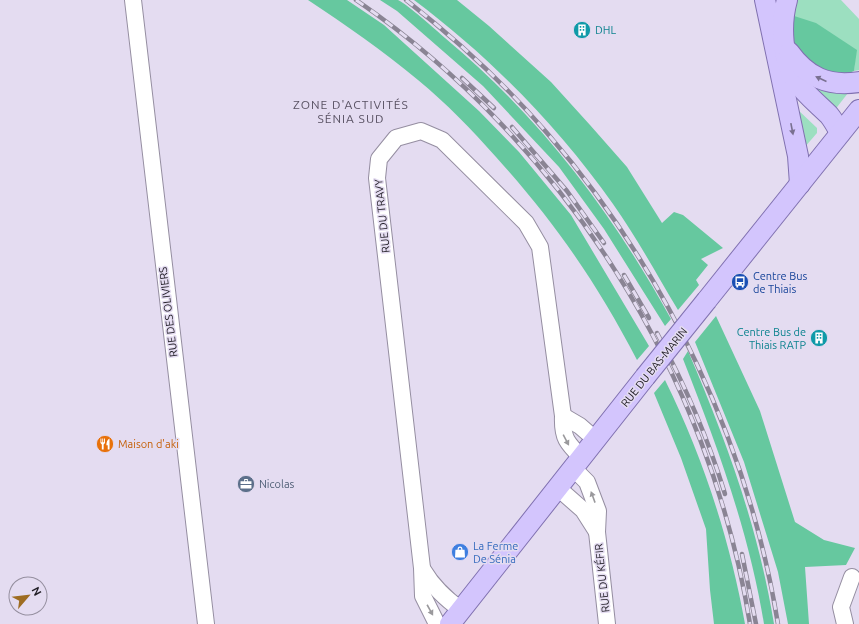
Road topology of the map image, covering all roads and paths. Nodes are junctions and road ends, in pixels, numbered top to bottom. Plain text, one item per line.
1 (133, 0) edge
2 (765, 0) edge
3 (787, 0) edge
4 (785, 47) junction
5 (859, 82) edge
6 (784, 90) junction
7 (859, 110) edge
8 (840, 133) junction
9 (800, 184) junction
10 (563, 416) junction
11 (596, 440) junction
12 (578, 463) junction
13 (558, 488) junction
14 (596, 532) junction
15 (422, 568) junction
16 (852, 577) dead end
17 (455, 617) edge
18 (206, 624) edge
19 (437, 624) edge
20 (607, 624) edge
21 (845, 624) edge

1 - 18 street, RUE DES OLIVIERS
2 - 6 main road
3 - 4 main road
5 -> 4 main road
4 - 8 main road
6 - 8 main road
6 -> 9 main road
7 - 8 main road, RUE DU BAS-MARIN
8 - 9 main road, RUE DU BAS-MARIN
9 - 11 main road, RUE DU BAS-MARIN, bridge
10 - 11 street
10 -> 12 street, RUE DU TRAVY
10 - 15 street, RUE DU TRAVY
11 - 12 main road, RUE DU BAS-MARIN
12 - 13 main road, RUE DU BAS-MARIN
14 -> 12 street, RUE DU KÉFIR
13 - 14 street, RUE DU KÉFIR
13 - 17 main road, RUE DU BAS-MARIN
14 - 20 street, RUE DU KÉFIR
15 - 17 street, RUE DU TRAVY
15 -> 19 street, RUE DU TRAVY
16 - 21 street

